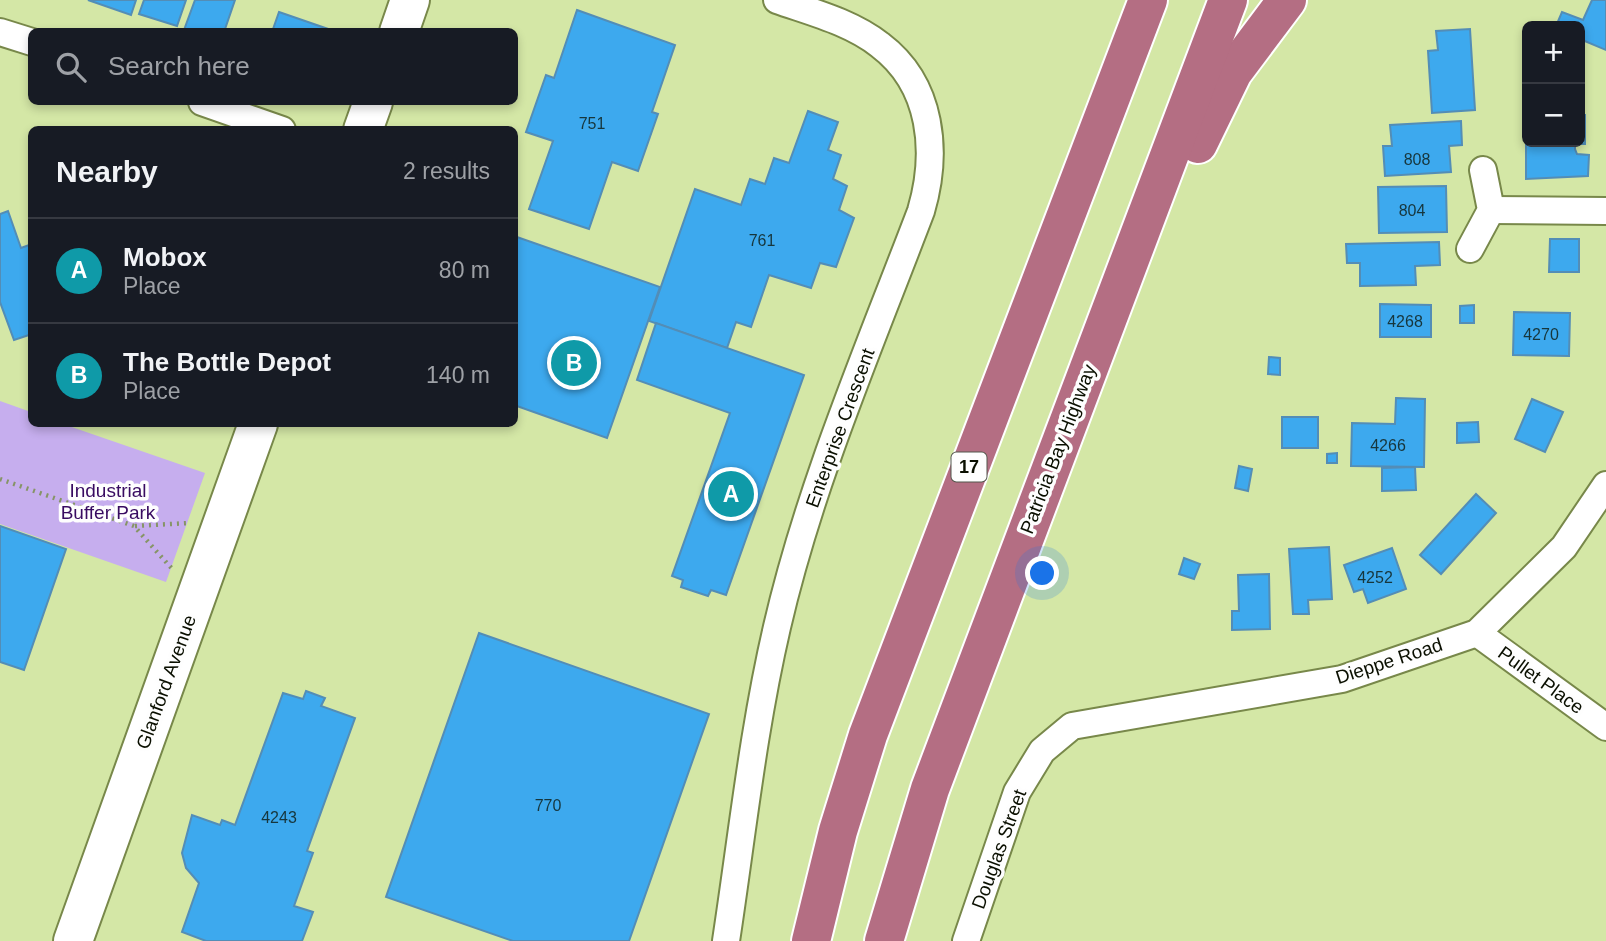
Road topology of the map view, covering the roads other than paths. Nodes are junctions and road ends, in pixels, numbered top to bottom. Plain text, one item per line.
1 (410, 0) edge
2 (777, 0) edge
3 (1148, 0) edge
4 (1228, 0) edge
5 (1287, 0) edge
6 (400, 28) edge
7 (0, 32) edge
8 (28, 42) edge
9 (211, 105) edge
10 (372, 105) edge
11 (271, 126) edge
12 (364, 126) edge
13 (1483, 170) dead end
14 (1490, 210) junction
15 (1606, 211) edge
16 (1470, 249) dead end
17 (257, 427) edge
18 (1606, 485) edge
19 (1477, 633) junction
20 (1107, 720) joint
21 (1606, 727) edge
22 (930, 789) junction
23 (73, 941) edge
24 (726, 941) edge
25 (811, 941) edge
26 (884, 941) edge
27 (966, 941) edge

1 - 6 main road
2 - 24 street, Enterprise Crescent
3 - 25 highway, 17
4 - 22 highway, Patricia Bay Highway
5 - 22 highway
7 - 8 street
9 - 11 street
10 - 12 main road
13 - 14 street
14 - 15 street
14 - 16 street
17 - 23 main road, Glanford Avenue
18 - 19 street, Dieppe Road
19 - 20 street, Dieppe Road
19 - 21 street, Pullet Place
20 - 27 street, Douglas Street
22 - 26 highway, Patricia Bay Highway

